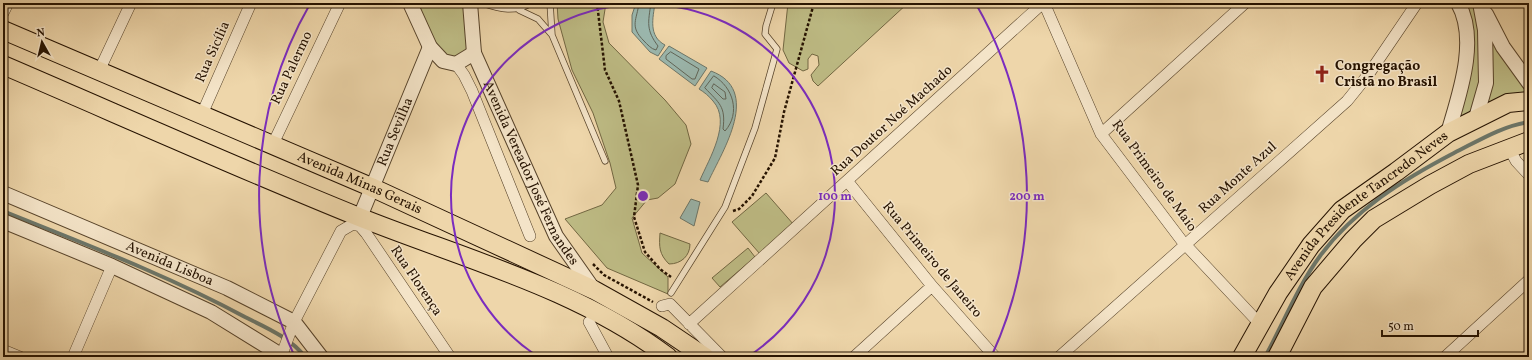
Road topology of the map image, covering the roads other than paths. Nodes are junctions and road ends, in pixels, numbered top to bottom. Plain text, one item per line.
1 (8, 3) edge
2 (131, 3) edge
3 (251, 3) edge
4 (340, 3) edge
5 (410, 3) edge
6 (470, 3) edge
7 (482, 3) edge
8 (532, 3) edge
9 (550, 3) edge
10 (773, 3) edge
11 (1044, 3) edge
12 (1245, 3) edge
13 (1417, 3) edge
14 (1458, 3) edge
15 (1480, 3) edge
16 (519, 10) junction
17 (3, 13) edge
18 (3, 30) edge
19 (552, 35) junction
20 (430, 47) junction
21 (474, 53) junction
22 (456, 64) junction
23 (3, 65) edge
24 (99, 71) junction
25 (1528, 79) edge
26 (1529, 101) edge
27 (202, 114) junction
28 (1476, 118) junction
29 (1448, 133) junction
30 (1102, 134) junction
31 (1529, 141) edge
32 (272, 146) junction
33 (1509, 148) junction
34 (605, 161) dead end
35 (1529, 175) edge
36 (848, 182) junction
37 (371, 187) junction
38 (3, 193) edge
39 (3, 221) edge
40 (358, 221) junction
41 (530, 236) dead end
42 (1186, 245) junction
43 (112, 266) junction
44 (1529, 280) edge
45 (932, 286) junction
46 (594, 290) junction
47 (671, 293) joint
48 (294, 322) junction
49 (589, 322) dead end
50 (689, 324) junction
51 (1260, 324) junction
52 (3, 350) edge
53 (1281, 354) edge
54 (283, 356) edge
55 (20, 357) edge
56 (73, 357) edge
57 (320, 357) edge
58 (450, 357) edge
59 (608, 357) edge
60 (668, 357) edge
61 (705, 357) edge
62 (722, 357) edge
63 (854, 357) edge
64 (995, 357) edge
65 (1059, 357) edge
66 (1242, 357) edge
67 (1445, 357) edge

1 - 17 street
2 - 24 street
3 - 27 street, Rua Sicília
4 - 32 street, Rua Palermo
5 - 20 street
6 - 21 street, Avenida Vereador José Fernandes
7 - 16 lane
8 - 16 lane
9 - 19 lane
10 - 47 lane
11 - 30 street, Rua Primeiro de Maio
11 - 36 street, Rua Doutor Noé Machado
12 - 30 street
13 - 42 street, Rua Monte Azul
14 - 29 street
15 - 25 street
15 - 28 street
16 - 19 lane
18 - 24 main road, Avenida Minas Gerais
19 - 34 lane
20 - 22 street
20 - 37 street, Rua Sevilha
21 - 22 street
21 - 46 street, Avenida Vereador José Fernandes
22 - 41 street, Avenida Vereador José Fernandes
23 - 40 main road, Avenida Minas Gerais
24 - 27 main road, Avenida Minas Gerais
26 - 28 main road, Avenida Presidente Tancredo Neves
27 - 32 main road, Avenida Minas Gerais
28 - 29 main road, Avenida Presidente Tancredo Neves
29 - 51 main road, Avenida Presidente Tancredo Neves
30 - 42 street, Rua Primeiro de Maio
31 - 33 main road, Avenida Presidente Tancredo Neves
32 - 37 main road, Avenida Minas Gerais
33 - 35 street
33 - 53 main road, Avenida Presidente Tancredo Neves
36 - 45 street, Rua Primeiro de Janeiro
36 - 50 street, Rua Doutor Noé Machado
37 - 40 street, Rua Sevilha
37 - 46 main road, Avenida Minas Gerais
38 - 48 street, Avenida Lisboa
39 - 43 street, Avenida Lisboa
40 - 48 street
40 - 58 street, Rua Florença
40 - 60 main road, Avenida Minas Gerais
42 - 51 street, Rua Primeiro de Maio
42 - 65 street, Rua Monte Azul
43 - 54 street, Avenida Lisboa
43 - 56 street
44 - 67 street
45 - 63 street
45 - 64 street, Rua Primeiro de Janeiro
46 - 61 main road, Avenida Minas Gerais
47 - 50 street
48 - 54 street
48 - 57 street, Avenida Lisboa
49 - 59 street
50 - 62 street
51 - 66 main road, Avenida Presidente Tancredo Neves
52 - 55 street

